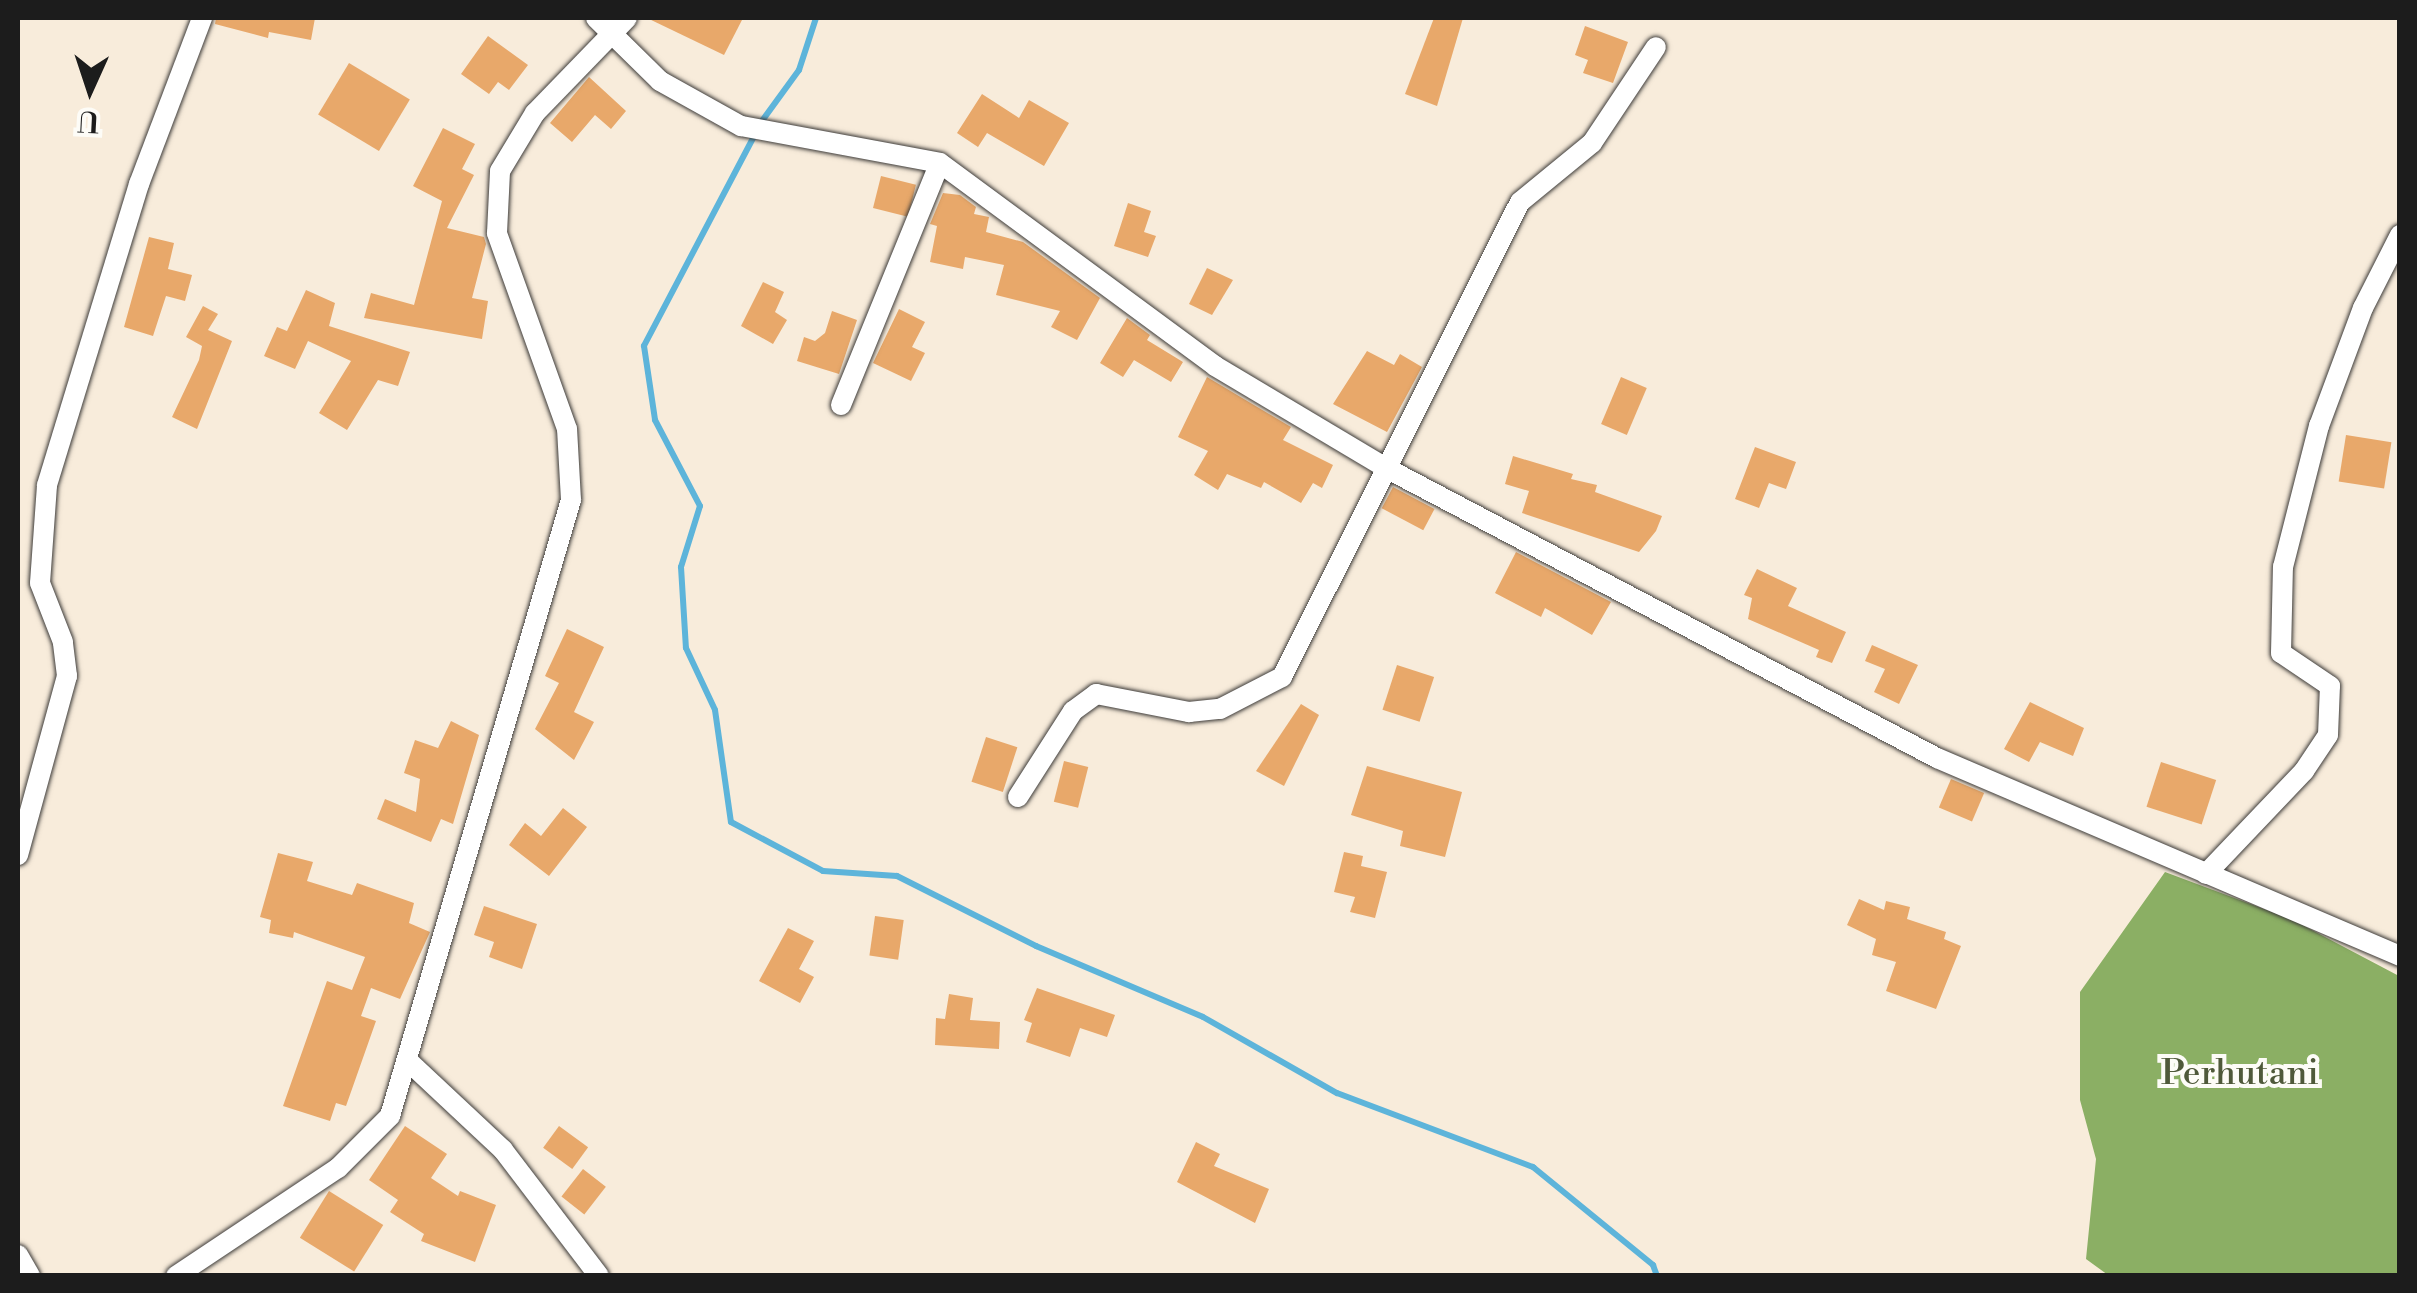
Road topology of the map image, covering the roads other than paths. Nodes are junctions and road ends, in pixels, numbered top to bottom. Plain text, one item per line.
1 (202, 18) edge
2 (627, 18) edge
3 (603, 25) edge
4 (1656, 47) dead end
5 (940, 162) junction
6 (2400, 235) edge
7 (841, 406) dead end
8 (1386, 468) junction
9 (1018, 797) dead end
10 (18, 855) edge
11 (2206, 874) junction
12 (2400, 956) edge
13 (408, 1061) junction
14 (18, 1255) edge
15 (30, 1276) edge
16 (176, 1276) edge
17 (599, 1276) edge

1 - 10 street
2 - 3 street
3 - 5 street
3 - 13 street
4 - 8 street
5 - 7 street
5 - 8 street
6 - 11 street
8 - 9 street
8 - 11 street
11 - 12 street
13 - 16 street
13 - 17 street
14 - 15 street

